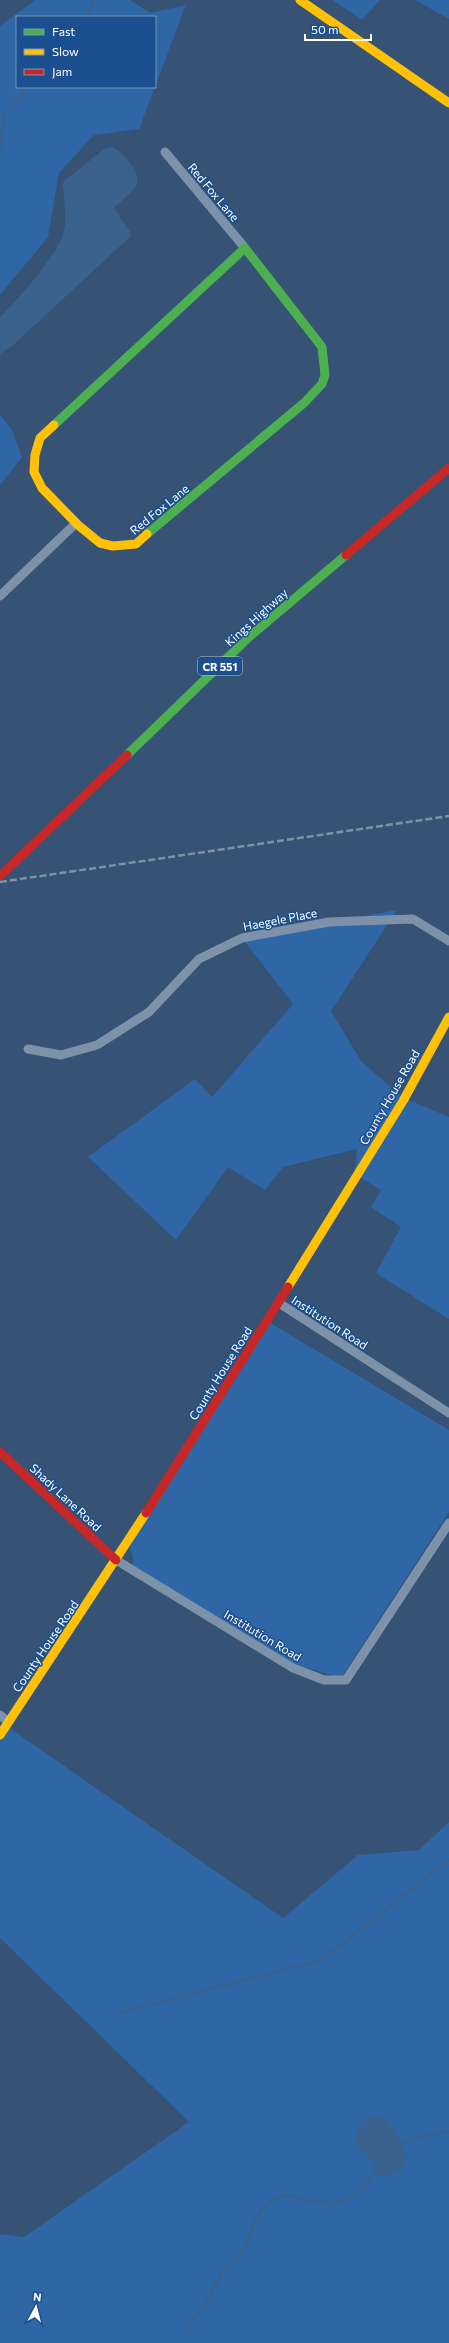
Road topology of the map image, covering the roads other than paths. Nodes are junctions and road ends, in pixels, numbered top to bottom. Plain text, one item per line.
1 (300, 0) edge
2 (449, 103) edge
3 (165, 152) dead end
4 (245, 248) junction
5 (449, 468) edge
6 (76, 523) junction
7 (0, 596) edge
8 (0, 876) edge
9 (449, 941) edge
10 (449, 1017) edge
11 (28, 1049) dead end
12 (278, 1304) junction
13 (449, 1413) edge
14 (0, 1452) edge
15 (449, 1522) edge
16 (116, 1560) junction
17 (0, 1715) edge
18 (8, 1722) junction
19 (0, 1735) edge

1 - 2 street
3 - 4 street, Red Fox Lane
4 - 6 street, Red Fox Lane
4 - 6 street, Red Fox Lane
5 - 8 street, Kings Highway / CR 551
6 - 7 street
9 - 11 street, Haegele Place
10 - 12 street, County House Road
12 - 13 street, Institution Road
12 - 16 street, County House Road
14 - 16 street, Shady Lane Road
15 - 16 street, Institution Road
16 - 18 street, County House Road
17 - 18 street
18 - 19 street, County House Road

